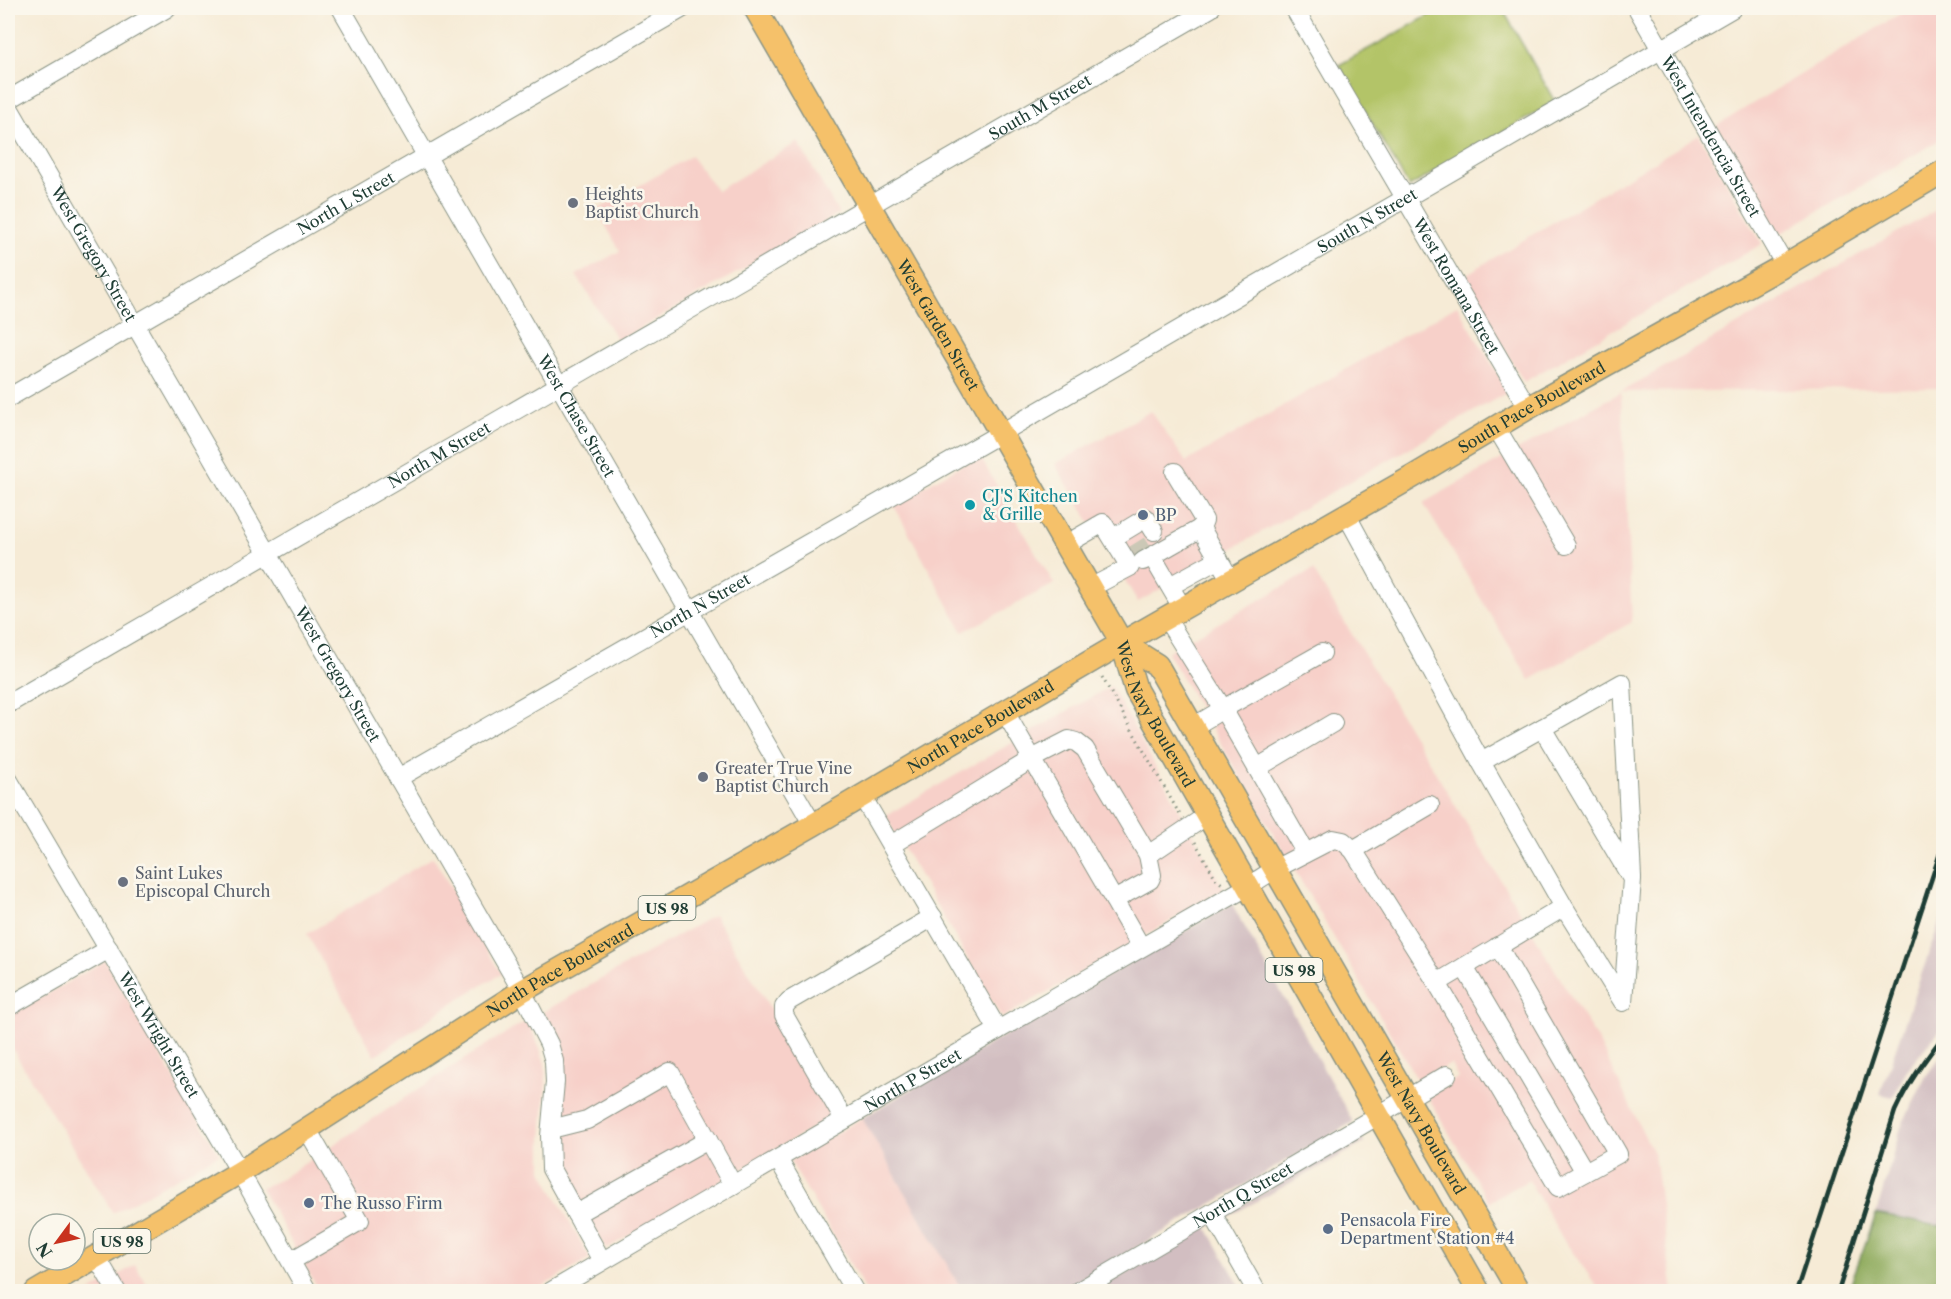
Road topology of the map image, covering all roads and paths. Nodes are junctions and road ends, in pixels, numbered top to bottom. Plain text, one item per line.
1 (167, 8) edge
2 (341, 8) edge
3 (684, 8) edge
4 (755, 8) edge
5 (1211, 8) edge
6 (1294, 8) edge
7 (1637, 8) edge
8 (1733, 8) edge
9 (1661, 49) junction
10 (8, 100) edge
11 (8, 106) edge
12 (426, 156) junction
13 (1944, 171) edge
14 (1405, 198) junction
15 (869, 206) junction
16 (1785, 265) junction
17 (135, 325) junction
18 (559, 385) junction
19 (8, 398) edge
20 (1528, 408) junction
21 (1496, 427) junction
22 (1001, 433) junction
23 (1175, 472) dead end
24 (1346, 514) junction
25 (1201, 528) junction
26 (1065, 544) junction
27 (1566, 544) dead end
28 (1143, 547) junction
29 (267, 554) junction
30 (1219, 559) junction
31 (1231, 581) junction
32 (1170, 586) junction
33 (1090, 588) junction
34 (690, 610) junction
35 (1175, 614) junction
36 (1122, 643) junction
37 (1323, 653) dead end
38 (8, 704) edge
39 (1222, 709) junction
40 (1005, 712) junction
41 (1333, 723) dead end
42 (1193, 727) junction
43 (1542, 728) junction
44 (1032, 759) junction
45 (1481, 762) junction
46 (1257, 768) junction
47 (398, 778) junction
48 (8, 779) edge
49 (862, 795) junction
50 (1430, 805) dead end
51 (1206, 816) junction
52 (813, 825) junction
53 (891, 845) junction
54 (1353, 850) junction
55 (1305, 852) junction
56 (1148, 855) junction
57 (1275, 869) junction
58 (1632, 879) junction
59 (1246, 887) junction
60 (1114, 900) junction
61 (1564, 907) junction
62 (933, 917) junction
63 (1498, 946) junction
64 (1141, 948) junction
65 (109, 949) junction
66 (1464, 967) junction
67 (1437, 983) junction
68 (522, 991) junction
69 (8, 1007) edge
70 (998, 1029) junction
71 (1447, 1075) dead end
72 (1407, 1097) junction
73 (1378, 1116) junction
74 (844, 1120) junction
75 (307, 1129) junction
76 (551, 1130) junction
77 (708, 1140) junction
78 (778, 1159) junction
79 (240, 1172) junction
80 (1585, 1172) junction
81 (733, 1185) junction
82 (1212, 1213) junction
83 (576, 1214) junction
84 (96, 1256) junction
85 (291, 1261) junction
86 (602, 1261) junction
87 (36, 1292) edge
88 (117, 1292) edge
89 (308, 1292) edge
90 (550, 1292) edge
91 (855, 1292) edge
92 (1077, 1292) edge
93 (1257, 1292) edge
94 (1479, 1292) edge
95 (1519, 1292) edge

1 - 10 street
2 - 12 street, West Chase Street
3 - 12 street, North L Street
4 - 15 main road, West Garden Street
5 - 15 street, South M Street
6 - 14 street, West Romana Street
7 - 9 street, West Intendencia Street
8 - 9 street, South N Street
9 - 14 street, South N Street
9 - 16 street, West Intendencia Street
11 - 17 street, West Gregory Street
12 - 17 street, North L Street
12 - 18 street, West Chase Street
13 - 16 main road, South Pace Boulevard
14 - 20 street, West Romana Street
14 - 22 street, South N Street
15 - 18 street, North M Street
15 - 22 main road, West Garden Street
16 - 20 main road, South Pace Boulevard
17 - 19 street, North L Street
17 - 29 street, West Gregory Street
18 - 29 street, North M Street
18 - 34 street, West Chase Street
20 - 21 main road, South Pace Boulevard
21 - 24 main road, South Pace Boulevard
21 - 27 street
22 - 26 main road, West Garden Street
22 - 34 street, North N Street
23 - 25 street
24 - 31 main road, South Pace Boulevard
24 - 45 street
25 - 28 street
25 - 30 street
26 - 28 street
26 - 33 main road, West Garden Street
28 - 32 street
28 - 33 street
29 - 38 street, North M Street
29 - 47 street, West Gregory Street
30 - 31 street
30 - 32 street
31 - 35 main road, South Pace Boulevard
32 - 35 street
33 - 36 main road, West Garden Street
34 - 47 street, North N Street
34 - 52 street, West Chase Street
35 - 36 main road, South Pace Boulevard
35 - 39 street
36 - 40 main road, North Pace Boulevard / US 98
36 - 42 main road, West Navy Boulevard / US 98
36 - 51 main road, West Navy Boulevard / US 98
37 - 39 street
39 - 42 street
39 - 46 street
40 - 44 street
40 - 49 main road, North Pace Boulevard / US 98
41 - 46 street
42 - 57 main road, West Navy Boulevard / US 98
43 - 45 street
43 - 58 street
43 - 58 street
44 - 53 street
44 - 56 street
44 - 60 street
45 - 61 street
46 - 55 street
47 - 68 street, West Gregory Street
48 - 65 street, West Wright Street
49 - 52 main road, North Pace Boulevard / US 98
49 - 53 street
50 - 54 street
51 - 56 street
51 - 59 main road, West Navy Boulevard / US 98
52 - 68 main road, North Pace Boulevard / US 98
53 - 62 street
54 - 55 street, North P Street
54 - 67 street
55 - 57 street, North P Street
56 - 60 street
57 - 59 street, North P Street
57 - 72 main road, West Navy Boulevard / US 98
58 - 61 street
59 - 64 street, North P Street
59 - 73 main road, West Navy Boulevard / US 98
60 - 64 street
61 - 63 street
62 - 70 street
62 - 74 street
63 - 66 street
63 - 80 street
64 - 70 street, North P Street
65 - 69 street
65 - 79 street, West Wright Street
66 - 67 street
66 - 80 street
67 - 80 street
68 - 75 main road, North Pace Boulevard / US 98
68 - 76 street, West Gregory Street
70 - 74 street, North P Street
71 - 72 street, North Q Street
72 - 73 street, North Q Street
72 - 95 main road, West Navy Boulevard / US 98
73 - 82 street, North Q Street
73 - 94 main road, West Navy Boulevard / US 98
74 - 78 street, North P Street
75 - 79 main road, North Pace Boulevard / US 98
75 - 85 street
76 - 77 street
76 - 83 street, West Gregory Street
77 - 81 street
77 - 83 street
78 - 81 street, North P Street
78 - 91 street
79 - 84 main road, North Pace Boulevard / US 98
79 - 85 street, West Wright Street
81 - 86 street, North P Street
82 - 92 street, North Q Street
82 - 93 street
83 - 86 street, West Gregory Street
84 - 87 main road, North Pace Boulevard / US 98
84 - 88 street
85 - 89 street, West Wright Street
86 - 90 street, North P Street

